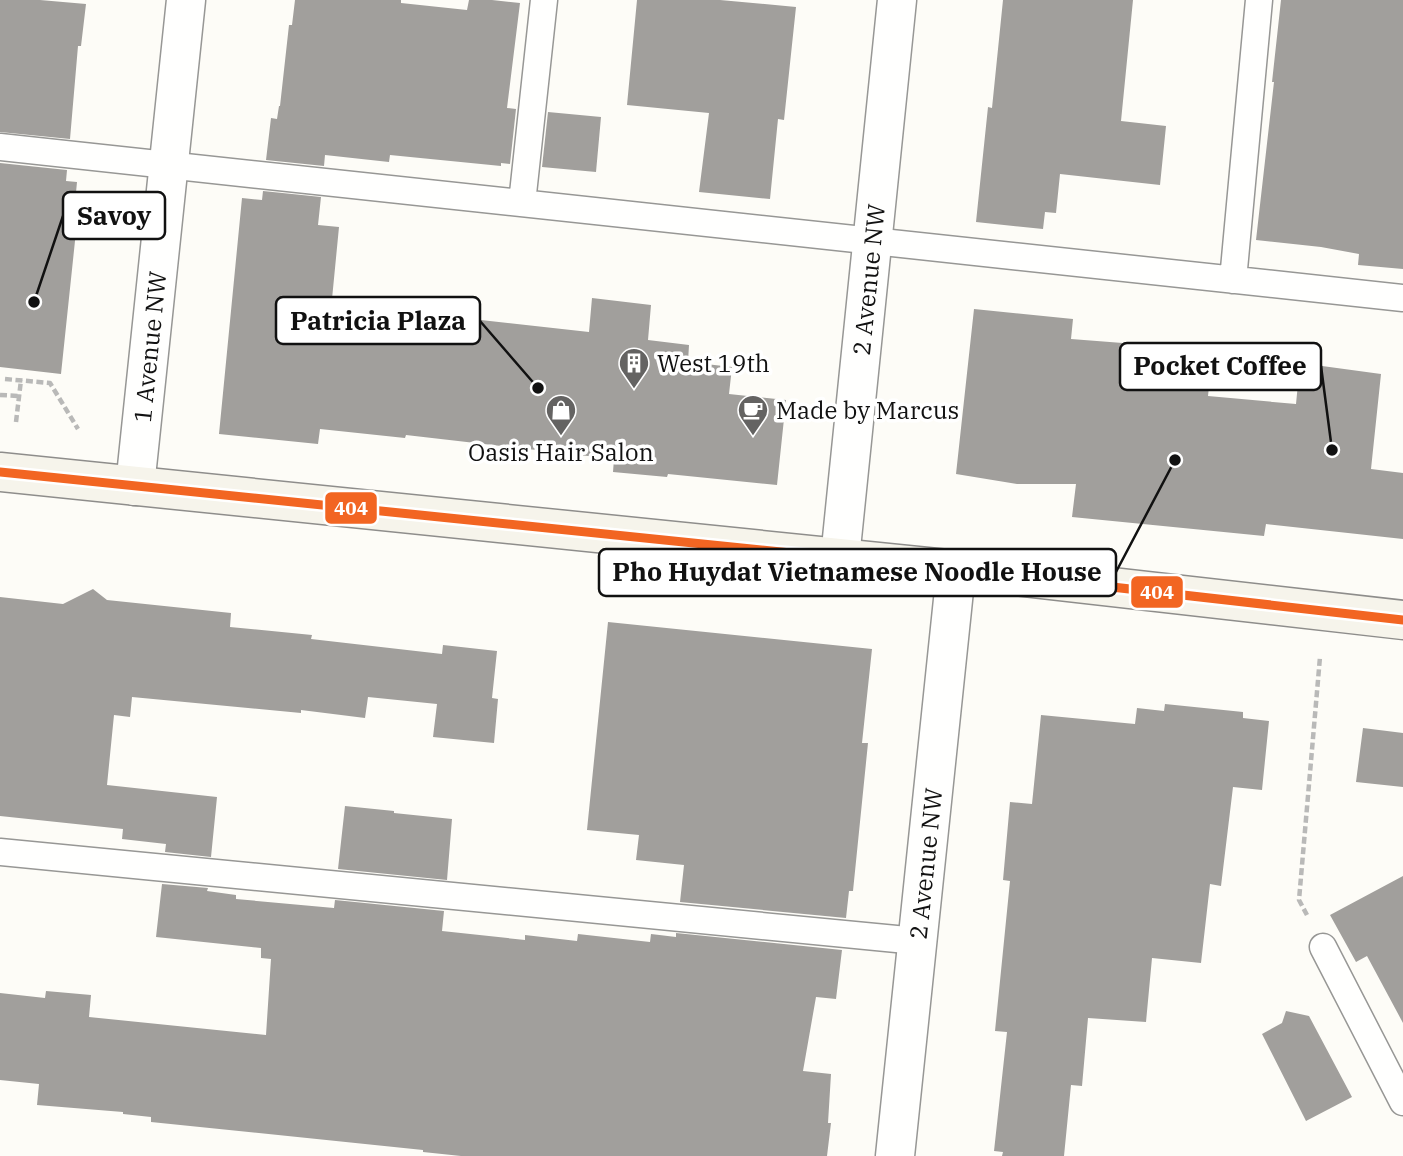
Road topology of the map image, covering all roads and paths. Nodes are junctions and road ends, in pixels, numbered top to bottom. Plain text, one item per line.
1 (186, 0) edge
2 (544, 0) edge
3 (897, 0) edge
4 (1259, 0) edge
5 (0, 148) edge
6 (170, 165) junction
7 (522, 204) junction
8 (873, 241) junction
9 (1233, 280) junction
10 (1403, 298) edge
11 (5, 379) dead end
12 (21, 380) junction
13 (0, 394) edge
14 (19, 396) junction
15 (16, 422) dead end
16 (78, 429) dead end
17 (0, 472) edge
18 (135, 486) junction
19 (841, 558) junction
20 (956, 571) junction
21 (1403, 620) edge
22 (1320, 657) dead end
23 (0, 852) edge
24 (918, 941) junction
25 (1323, 947) joint
26 (1403, 1102) edge
27 (895, 1156) edge

1 - 6 street, 1 Avenue NW
2 - 7 lane
3 - 8 street, 2 Avenue NW
4 - 9 lane
5 - 6 lane
6 - 7 lane
6 - 18 street, 1 Avenue NW
7 - 8 lane
8 - 9 lane
8 - 19 street, 2 Avenue NW
9 - 10 lane
11 - 12 path
12 - 14 path
12 - 16 path
13 - 14 path
14 - 15 path
17 - 18 street
18 - 19 street
19 - 20 street
20 - 21 street
20 - 24 street, 2 Avenue NW
22 - 25 path
23 - 24 lane
24 - 27 street, 2 Avenue NW
25 - 26 lane

